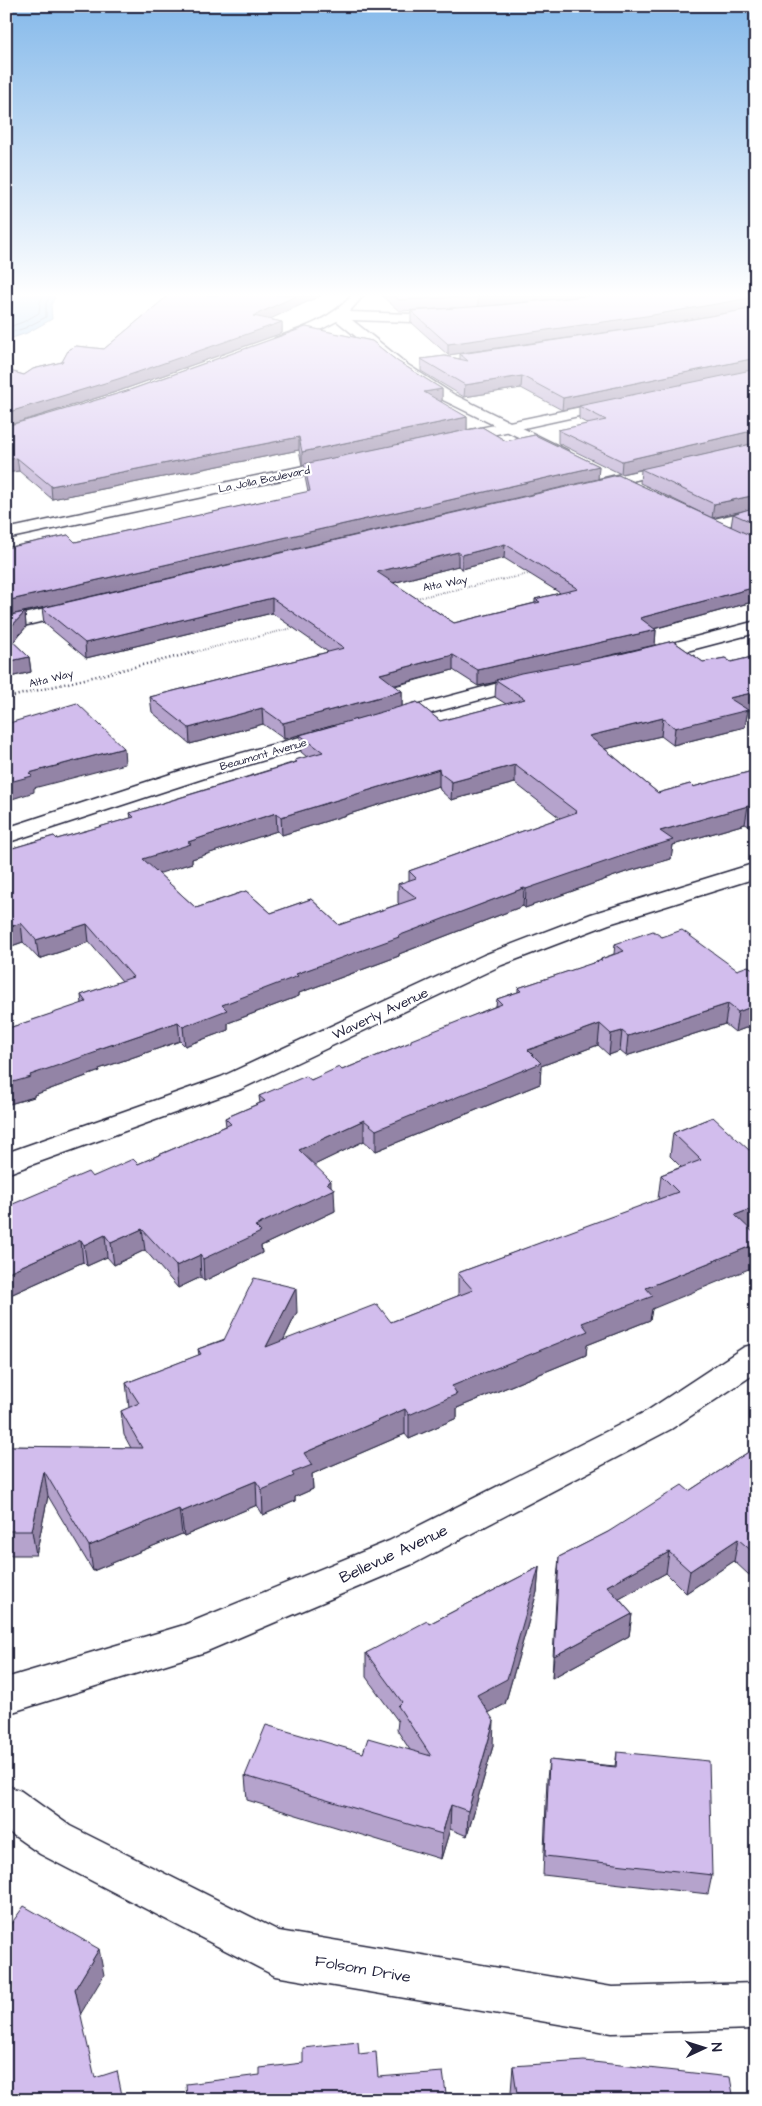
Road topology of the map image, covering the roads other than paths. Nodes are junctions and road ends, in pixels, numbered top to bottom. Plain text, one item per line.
1 (442, 393) edge
2 (629, 402) edge
3 (508, 426) junction
4 (438, 442) edge
5 (354, 460) edge
6 (576, 460) edge
7 (690, 463) edge
8 (592, 468) edge
9 (616, 480) junction
10 (636, 489) edge
11 (572, 490) edge
12 (756, 514) edge
13 (695, 517) edge
14 (712, 525) junction
15 (6, 534) edge
16 (729, 534) edge
17 (99, 602) edge
18 (6, 624) edge
19 (756, 627) edge
20 (627, 661) edge
21 (554, 676) edge
22 (6, 836) edge
23 (756, 870) edge
24 (6, 1164) edge
25 (756, 1356) edge
26 (6, 1696) edge
27 (6, 1805) edge
28 (756, 2006) edge

1 - 3 street
2 - 3 street
3 - 4 street
3 - 6 street
5 - 15 street, La Jolla Boulevard
7 - 9 street
8 - 9 street
9 - 10 street
9 - 11 street
12 - 14 street
13 - 14 street
14 - 16 street
17 - 18 street
19 - 20 street
21 - 22 street, Beaumont Avenue
23 - 24 street, Waverly Avenue
25 - 26 street, Bellevue Avenue
27 - 28 street, Folsom Drive

